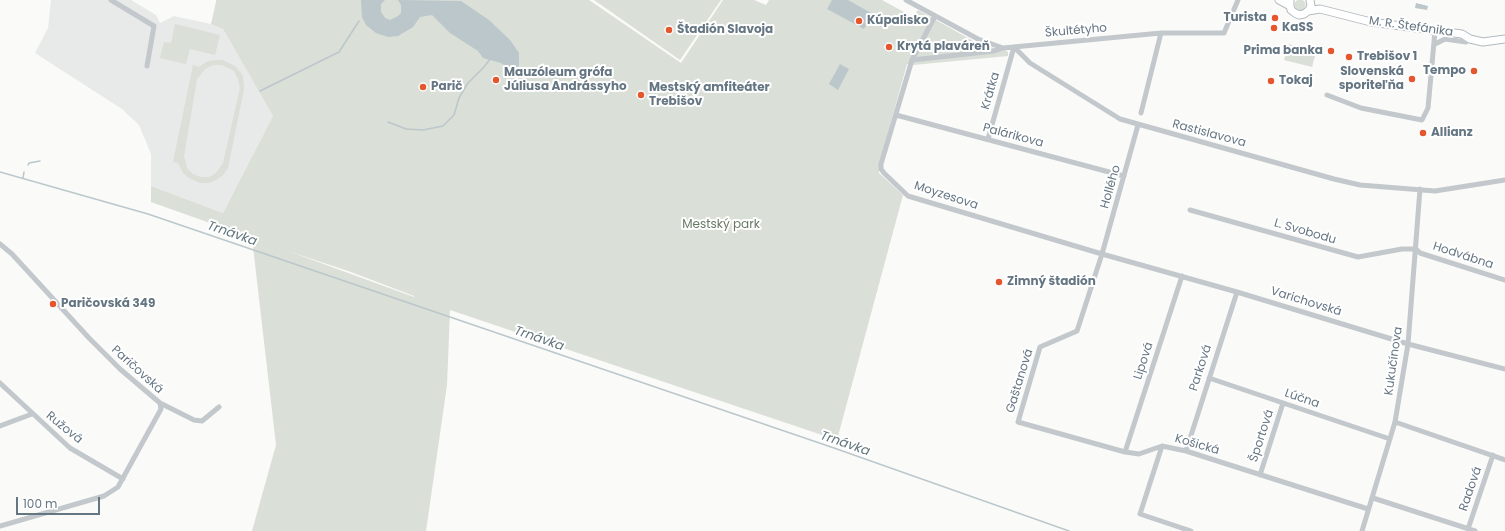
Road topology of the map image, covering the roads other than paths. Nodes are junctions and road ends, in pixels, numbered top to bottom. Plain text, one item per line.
1 (111, 0) edge
2 (906, 0) edge
3 (1238, 0) edge
4 (1280, 0) edge
5 (1310, 1) edge
6 (1290, 3) edge
7 (1320, 9) junction
8 (1308, 11) junction
9 (935, 16) junction
10 (1435, 31) junction
11 (1161, 33) junction
12 (1470, 39) junction
13 (1504, 40) edge
14 (1435, 44) junction
15 (1014, 47) junction
16 (1003, 48) junction
17 (912, 60) junction
18 (147, 66) dead end
19 (1328, 96) dead end
20 (1141, 113) dead end
21 (896, 115) junction
22 (1138, 125) junction
23 (988, 139) junction
24 (1124, 176) junction
25 (1505, 180) edge
26 (1420, 189) junction
27 (1190, 210) dead end
28 (0, 244) edge
29 (1416, 249) junction
30 (1102, 254) junction
31 (1182, 276) junction
32 (1505, 280) edge
33 (1237, 292) junction
34 (1408, 344) junction
35 (1505, 369) edge
36 (1208, 378) junction
37 (0, 383) edge
38 (1283, 403) junction
39 (160, 404) junction
40 (219, 407) dead end
41 (32, 414) junction
42 (1018, 422) joint
43 (1395, 422) junction
44 (0, 426) edge
45 (1390, 439) junction
46 (1162, 446) junction
47 (1186, 451) junction
48 (1125, 452) junction
49 (1492, 455) junction
50 (1505, 460) edge
51 (1260, 475) junction
52 (123, 479) junction
53 (1373, 498) junction
54 (1368, 509) junction
55 (0, 526) edge
56 (1468, 529) junction
57 (1191, 531) edge
58 (1362, 531) edge
59 (1475, 531) edge

1 - 18 street
2 - 9 street, Škultétyho
3 - 11 street, Škultétyho
4 - 6 street
5 - 7 street, M. R. Štefánika
5 - 8 street
6 - 8 street, M. R. Štefánika
7 - 8 street, M. R. Štefánika
7 - 10 street, M. R. Štefánika
9 - 16 street, Škultétyho
9 - 17 street, Moyzesova
10 - 12 street, M. R. Štefánika
10 - 14 street
11 - 15 street, Škultétyho
11 - 20 street
12 - 13 street, M. R. Štefánika
12 - 14 street
14 - 19 street
15 - 16 street, Škultétyho
15 - 22 street, Rastislavova
15 - 23 street, Krátka
16 - 17 street
17 - 21 street, Moyzesova
21 - 23 street, Palárikova
21 - 30 street, Moyzesova
22 - 24 street, Hollého
22 - 26 street, Rastislavova
23 - 24 street, Palárikova
24 - 30 street, Hollého
25 - 26 street, Rastislavova
26 - 29 street, Kukučínova
27 - 29 street, L. Svobodu
28 - 39 street, Paričovská
29 - 32 street, Hodvábna
29 - 34 street, Kukučínova
30 - 31 street, Varichovská
30 - 42 street, Gaštanová
31 - 33 street, Varichovská
31 - 48 street, Lipová
33 - 34 street, Varichovská
33 - 36 street, Parková
34 - 35 street, Varichovská
34 - 43 street, Kukučínova
36 - 38 street, Lúčna
36 - 47 street, Parková
37 - 41 street, Ružová
38 - 45 street, Lúčna
38 - 51 street, Športová
39 - 40 street
39 - 52 street, Paričovská
41 - 44 street
41 - 52 street, Ružová
42 - 48 street, Košická
43 - 45 street, Kukučínova
43 - 49 street
45 - 53 street, Kukučínova
46 - 47 street, Košická
46 - 48 street, Košická
46 - 57 street
47 - 51 street, Košická
49 - 50 street
49 - 56 street, Radová
51 - 54 street, Košická
52 - 55 street, Paričovská
53 - 54 street, Kukučínova
53 - 56 street
54 - 58 street, Kukučínova
56 - 59 street

